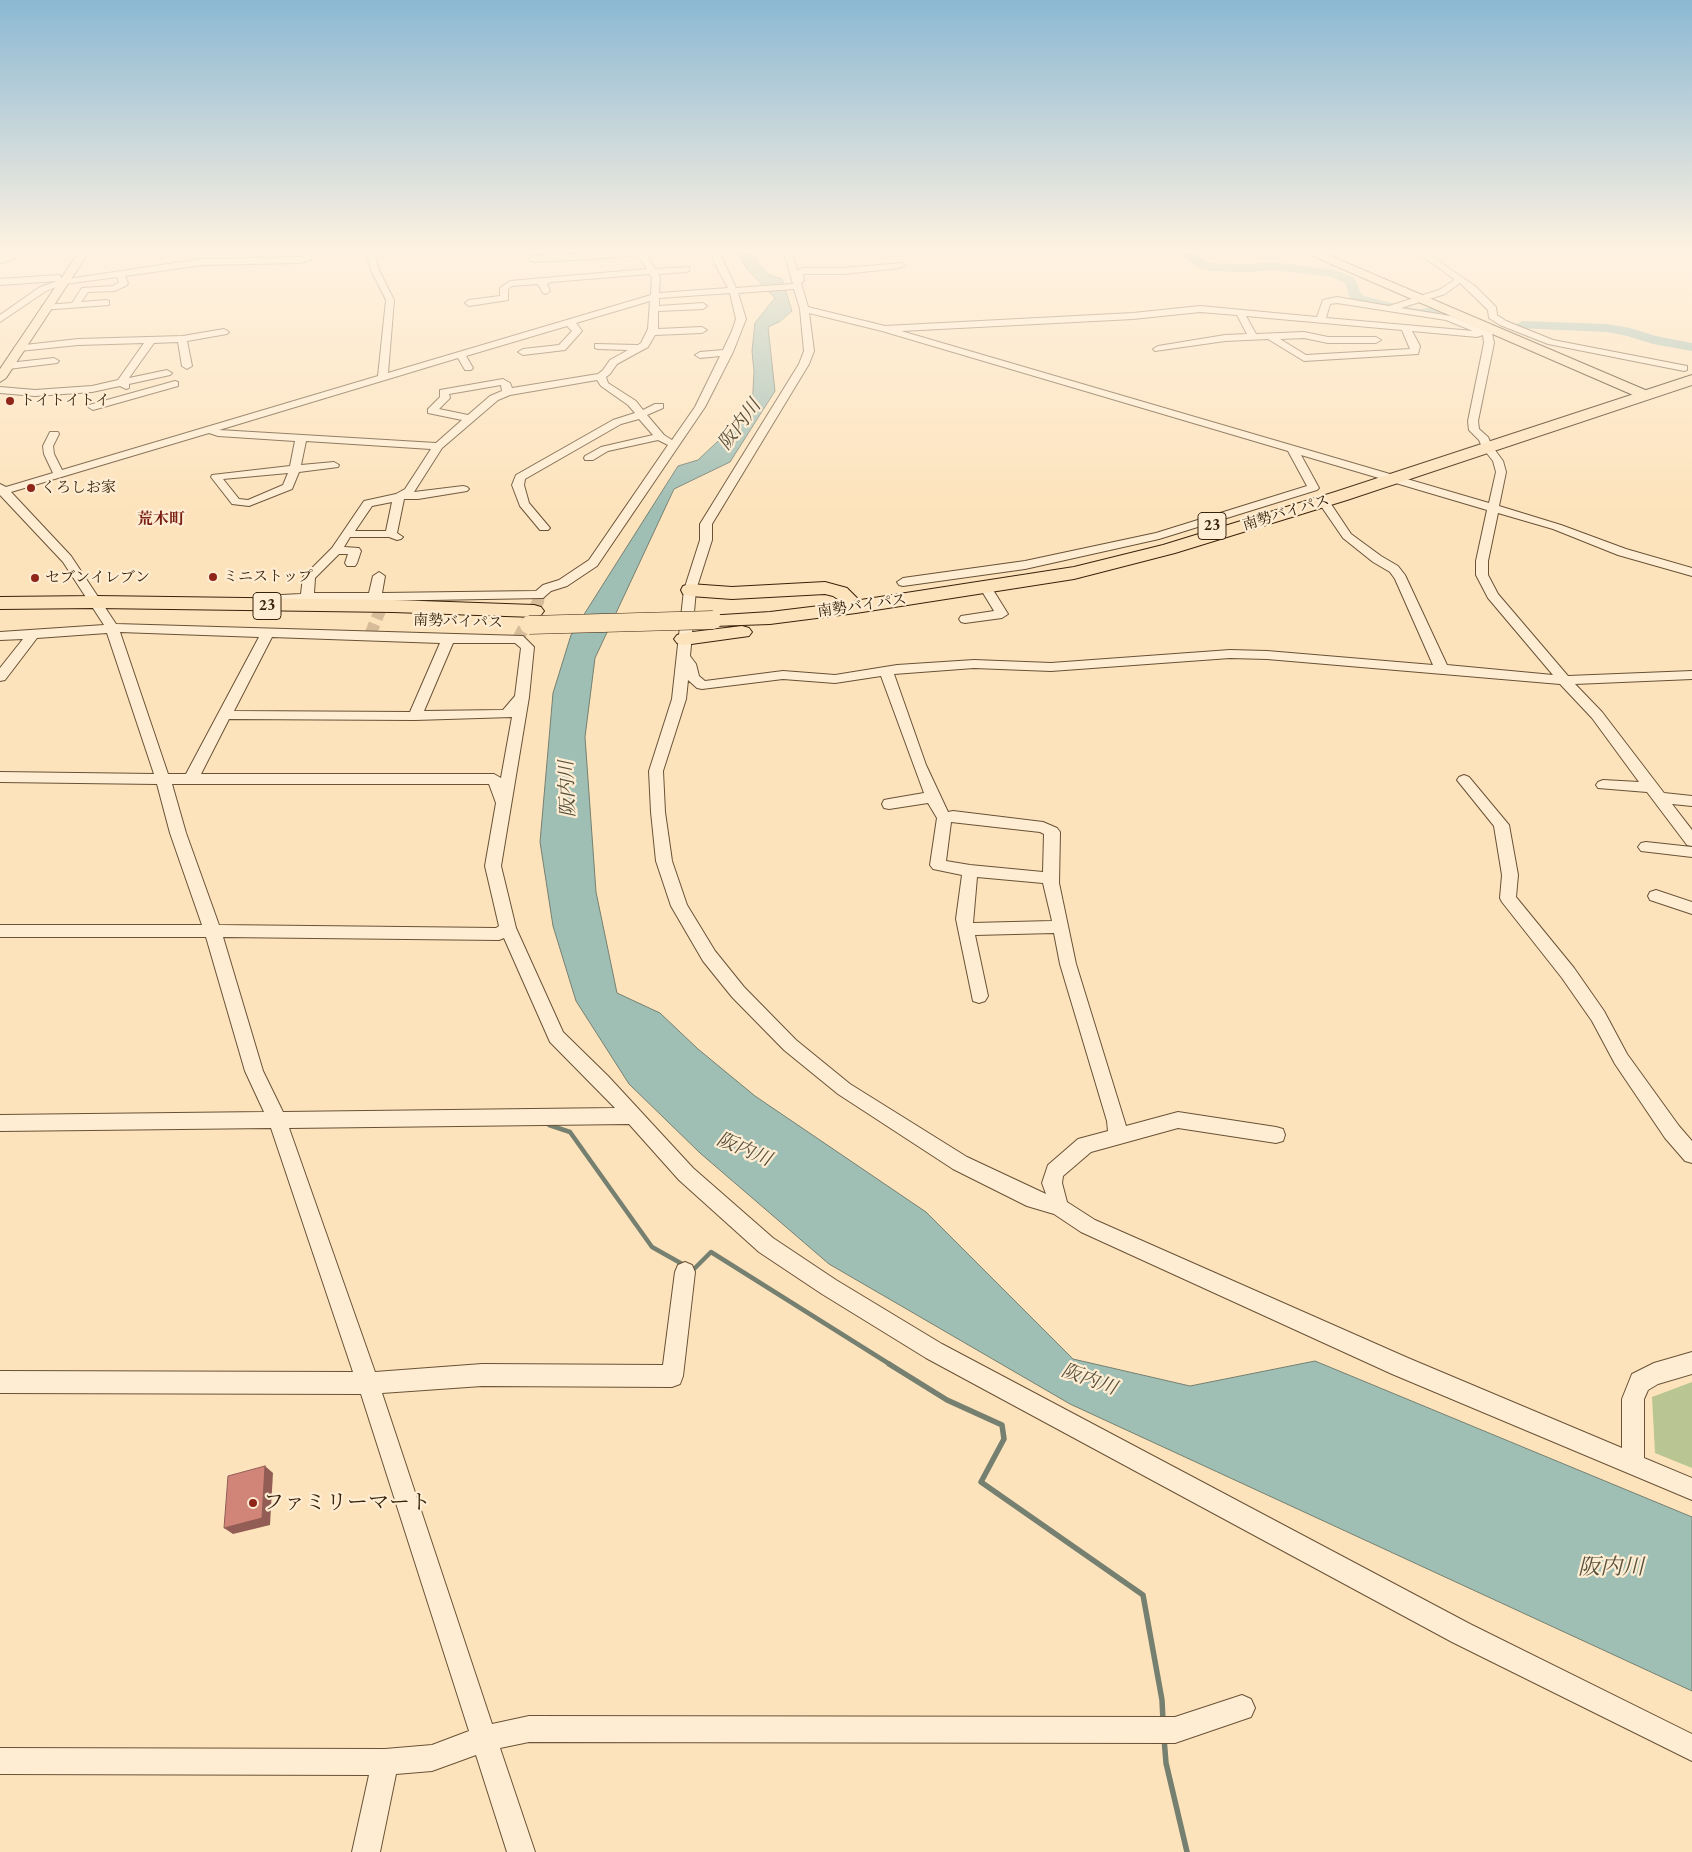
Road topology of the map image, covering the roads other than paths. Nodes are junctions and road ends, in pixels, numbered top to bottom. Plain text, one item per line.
1 (25, 338) edge
2 (185, 338) edge
3 (387, 338) edge
4 (514, 338) edge
5 (571, 338) edge
6 (648, 338) edge
7 (688, 338) edge
8 (733, 338) edge
9 (807, 338) edge
10 (917, 338) edge
11 (1222, 338) edge
12 (1225, 338) edge
13 (1272, 338) edge
14 (1320, 338) edge
15 (1412, 338) edge
16 (1489, 338) edge
17 (1518, 338) edge
18 (1541, 338) edge
19 (182, 339) junction
20 (694, 339) dead end
21 (1376, 340) dead end
22 (150, 341) junction
23 (598, 346) dead end
24 (19, 348) junction
25 (640, 348) junction
26 (1238, 348) dead end
27 (1158, 349) dead end
28 (523, 352) dead end
29 (728, 352) junction
30 (460, 354) junction
31 (700, 355) dead end
32 (54, 361) dead end
33 (8, 366) junction
34 (187, 366) dead end
35 (720, 367) junction
36 (468, 368) dead end
37 (706, 368) dead end
38 (167, 373) dead end
39 (1689, 373) edge
40 (601, 376) junction
41 (383, 377) junction
42 (0, 378) edge
43 (122, 383) junction
44 (561, 383) junction
45 (174, 384) dead end
46 (529, 388) junction
47 (0, 390) edge
48 (1643, 391) junction
49 (507, 392) junction
50 (568, 393) dead end
51 (135, 395) junction
52 (535, 397) dead end
53 (445, 398) junction
54 (494, 398) junction
55 (659, 406) dead end
56 (93, 407) dead end
57 (642, 413) junction
58 (470, 419) junction
59 (211, 430) junction
60 (54, 434) dead end
61 (660, 436) junction
62 (301, 438) junction
63 (1485, 443) junction
64 (675, 444) junction
65 (438, 446) junction
66 (1293, 450) junction
67 (589, 458) dead end
68 (334, 465) dead end
69 (295, 469) junction
70 (59, 474) junction
71 (1385, 476) junction
72 (463, 489) dead end
73 (1, 490) edge
74 (402, 496) junction
75 (1327, 506) dead end
76 (1492, 508) junction
77 (544, 528) dead end
78 (348, 534) junction
79 (394, 536) joint
80 (336, 550) junction
81 (351, 563) dead end
82 (1692, 572) edge
83 (380, 576) dead end
84 (903, 582) dead end
85 (986, 588) junction
86 (690, 590) junction
87 (377, 595) junction
88 (307, 597) junction
89 (0, 603) edge
90 (851, 603) junction
91 (233, 606) junction
92 (0, 614) edge
93 (104, 615) junction
94 (532, 618) junction
95 (965, 619) dead end
96 (268, 632) junction
97 (33, 635) junction
98 (0, 636) edge
99 (448, 638) junction
100 (684, 648) junction
101 (1442, 668) junction
102 (886, 672) junction
103 (1692, 675) edge
104 (0, 677) edge
105 (1564, 680) junction
106 (522, 697) junction
107 (225, 715) junction
108 (416, 716) junction
109 (0, 778) edge
110 (163, 779) junction
111 (191, 779) junction
112 (1464, 780) dead end
113 (1603, 785) dead end
114 (1655, 792) junction
115 (933, 798) junction
116 (1692, 801) edge
117 (504, 804) junction
118 (890, 804) dead end
119 (944, 818) junction
120 (1692, 841) edge
121 (1646, 847) dead end
122 (1692, 852) edge
123 (970, 871) junction
124 (1051, 878) junction
125 (1656, 896) dead end
126 (1692, 908) edge
127 (1061, 927) junction
128 (508, 928) junction
129 (966, 928) junction
130 (0, 932) edge
131 (213, 932) junction
132 (979, 996) dead end
133 (633, 1116) junction
134 (278, 1119) junction
135 (0, 1123) edge
136 (1276, 1135) dead end
137 (1118, 1136) junction
138 (1692, 1155) edge
139 (1059, 1207) junction
140 (685, 1272) dead end
141 (1692, 1363) edge
142 (0, 1382) edge
143 (368, 1383) junction
144 (1634, 1465) junction
145 (1692, 1489) edge
146 (1242, 1708) dead end
147 (483, 1739) junction
148 (1692, 1748) edge
149 (0, 1762) edge
150 (385, 1762) junction
151 (366, 1852) edge
152 (521, 1852) edge

1 - 24 main road
2 - 19 street
3 - 41 street
4 - 30 street
5 - 28 street
6 - 25 street
7 - 20 street
8 - 29 street
9 - 86 street
10 - 66 street
11 - 27 street
12 - 26 street
13 - 15 street
14 - 21 street
16 - 63 street
17 - 48 main road
18 - 39 street
19 - 22 street
19 - 34 street
22 - 24 street
22 - 43 street
23 - 25 street
24 - 33 main road
25 - 40 street
29 - 31 street
29 - 35 street
30 - 36 street
30 - 41 street
32 - 33 street
33 - 42 main road
35 - 37 street
35 - 64 street
38 - 43 street
39 - 48 highway, 南勢バイパス / 23
40 - 44 street
40 - 57 street
41 - 59 street
43 - 47 street
43 - 51 street
44 - 46 street
44 - 50 street
45 - 51 street
46 - 49 street
46 - 52 street
48 - 63 highway, 南勢バイパス / 23
49 - 53 street
49 - 54 street
51 - 56 street
53 - 54 street
53 - 58 street
54 - 58 street
55 - 57 street
57 - 61 street
57 - 77 street
58 - 65 street
59 - 62 street
59 - 70 street
60 - 70 street
61 - 64 street
61 - 67 street
62 - 65 street
62 - 69 street
63 - 71 highway, 南勢バイパス / 23
63 - 76 street
64 - 87 street
65 - 74 street
66 - 71 street
66 - 84 street
68 - 69 street
69 - 69 street
70 - 73 street
71 - 76 street
71 - 85 highway, 南勢バイパス / 23
71 - 90 highway, 南勢バイパス / 23
72 - 74 street
73 - 93 street
74 - 78 street
74 - 79 street
75 - 101 street
76 - 82 street
76 - 105 street
78 - 79 street
78 - 80 street
80 - 81 street
80 - 88 street
83 - 87 street
85 - 90 highway, 南勢バイパス / 23
85 - 95 street
86 - 90 highway
86 - 100 street
87 - 88 street
88 - 91 street
89 - 93 highway, 南勢バイパス / 23
90 - 94 highway, 南勢バイパス / 23, bridge
90 - 100 highway
91 - 93 highway, 南勢バイパス / 23
91 - 94 highway, 南勢バイパス / 23
92 - 93 highway, 南勢バイパス / 23
93 - 94 highway, 南勢バイパス / 23
93 - 96 street
93 - 97 street
93 - 110 street
96 - 99 street
96 - 107 street
97 - 98 street
97 - 104 street
99 - 106 street
99 - 108 street
100 - 102 street
100 - 139 street
101 - 102 street
101 - 105 street
102 - 115 street
103 - 105 street
105 - 114 street
106 - 108 street
106 - 117 street
107 - 108 street
107 - 111 street
109 - 110 street
110 - 111 street
110 - 131 street
111 - 117 street
112 - 138 street
113 - 114 street
114 - 116 street
114 - 120 street
115 - 118 street
115 - 119 street
117 - 128 street
119 - 123 street
119 - 124 street
121 - 122 street
123 - 124 street
123 - 129 street
124 - 127 street
125 - 126 street
127 - 129 street
127 - 137 street
128 - 131 street
128 - 133 street
129 - 132 street
130 - 131 street
131 - 134 street
133 - 134 street
133 - 148 street
134 - 135 street
134 - 143 street
136 - 137 street
137 - 139 street
139 - 144 street
140 - 143 street
141 - 144 street
142 - 143 street
143 - 147 street
144 - 145 street
146 - 147 street
147 - 150 street
147 - 152 street
149 - 150 street
150 - 151 street

